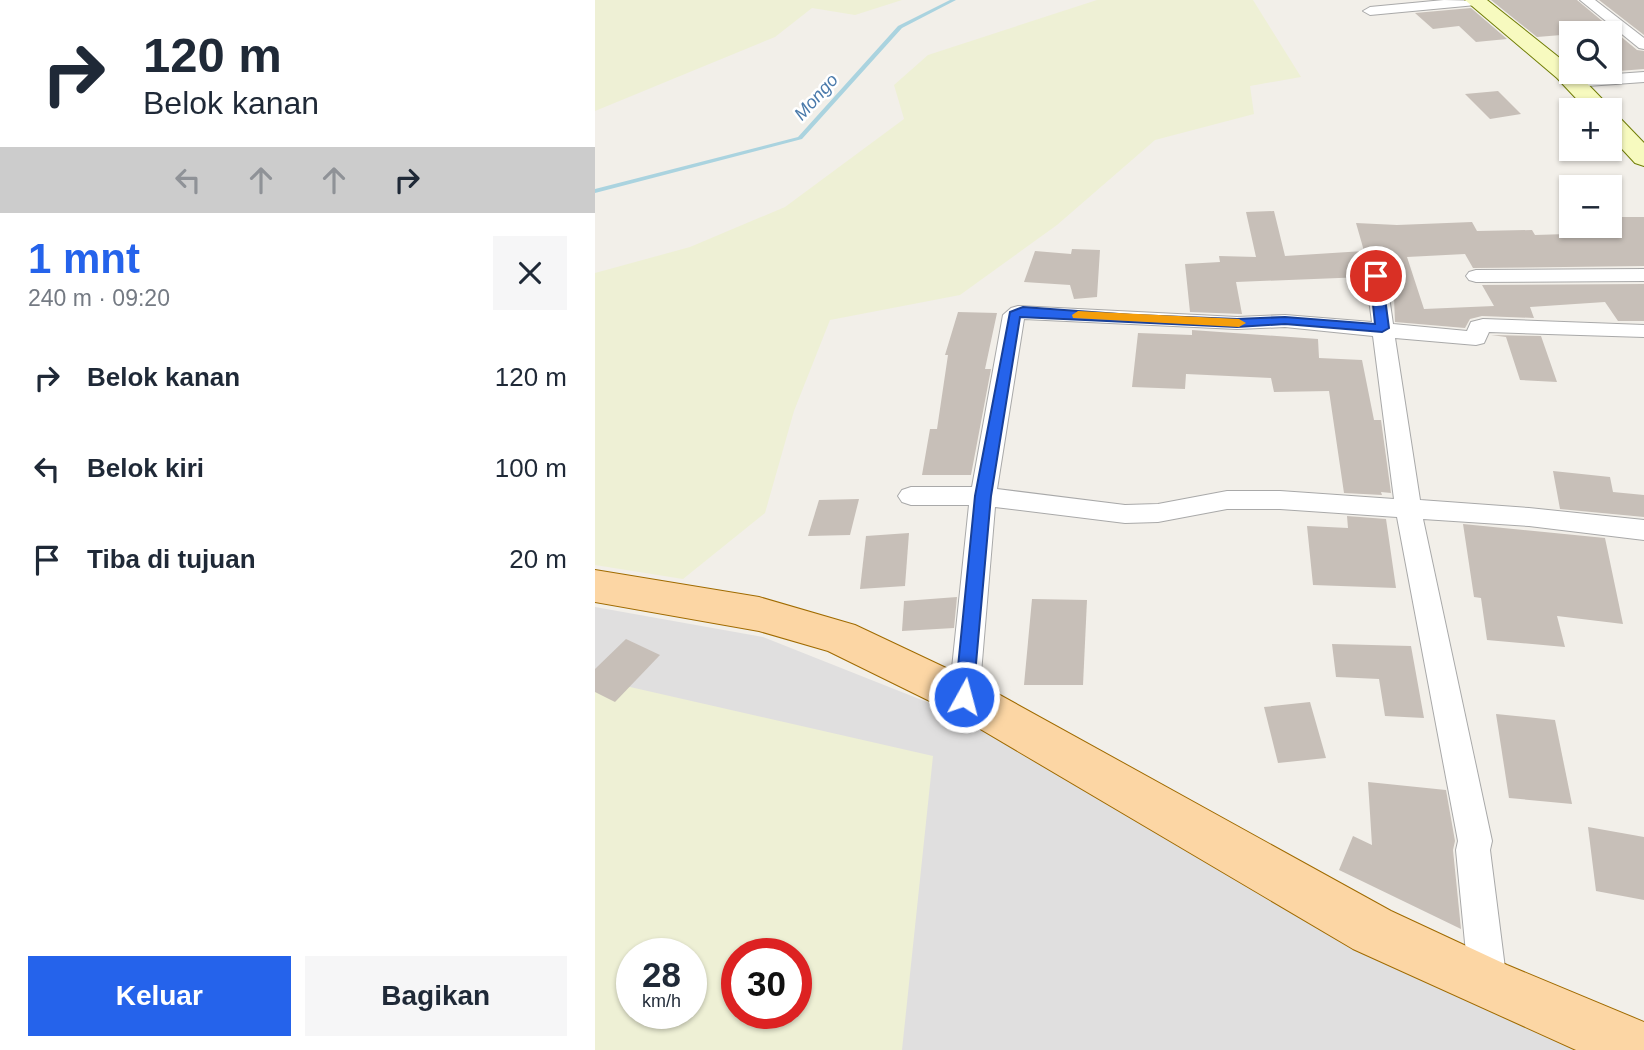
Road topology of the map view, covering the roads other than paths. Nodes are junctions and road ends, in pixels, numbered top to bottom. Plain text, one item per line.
1 (1587, 0) edge
2 (1476, 1) edge
3 (1370, 12) dead end
4 (1644, 45) edge
5 (1559, 70) edge
6 (1644, 77) edge
7 (1622, 79) edge
8 (1575, 84) edge
9 (1588, 98) edge
10 (1622, 134) edge
11 (1643, 156) edge
12 (1644, 275) edge
13 (1376, 276) dead end
14 (1476, 276) dead end
15 (1382, 328) junction
16 (1644, 331) edge
17 (911, 496) dead end
18 (983, 496) junction
19 (1409, 508) junction
20 (1644, 530) edge
21 (595, 586) edge
22 (964, 697) junction
23 (1488, 984) junction
24 (1643, 1050) edge

1 - 4 street
2 - 3 street
2 - 5 main road
6 - 7 street
8 - 9 main road
10 - 11 main road
12 - 14 street
13 - 15 street
15 - 16 street
15 - 18 street
15 - 19 street
17 - 18 street
18 - 19 street
18 - 22 street
19 - 20 street
19 - 23 street
21 - 22 main road
22 - 23 main road
23 - 24 main road

